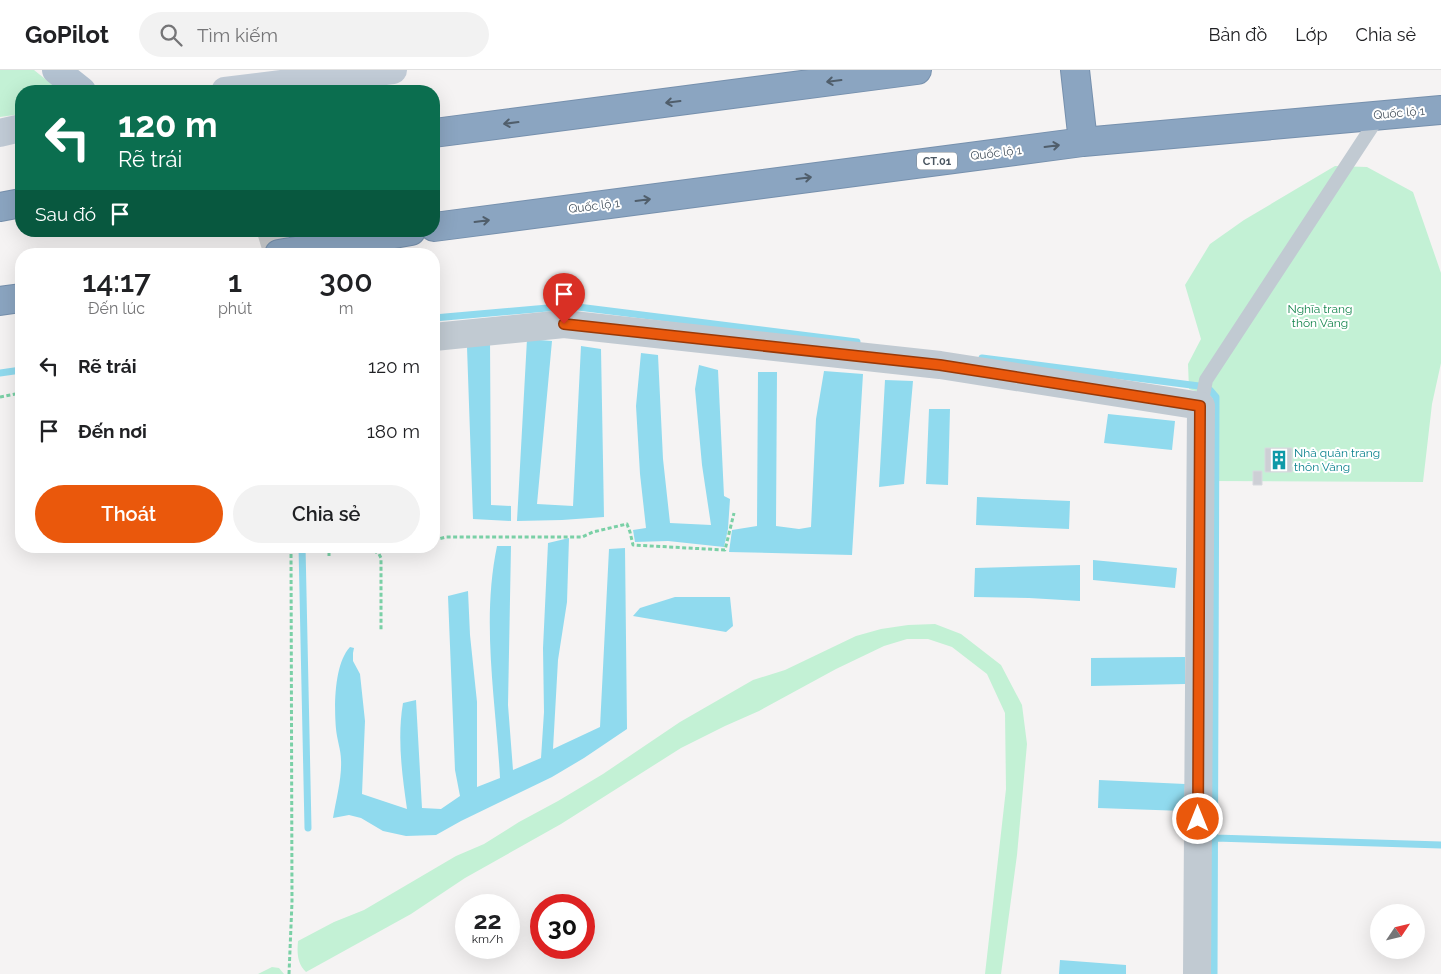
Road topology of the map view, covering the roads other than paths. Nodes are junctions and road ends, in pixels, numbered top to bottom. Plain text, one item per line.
1 (56, 70) edge
2 (393, 70) edge
3 (917, 70) edge
4 (1075, 70) edge
5 (75, 85) edge
6 (273, 85) edge
7 (1441, 110) edge
8 (1379, 115) junction
9 (15, 129) edge
10 (440, 132) edge
11 (0, 133) edge
12 (1083, 142) junction
13 (15, 204) edge
14 (0, 207) edge
15 (440, 227) edge
16 (377, 237) edge
17 (314, 248) edge
18 (15, 299) edge
19 (0, 301) edge
20 (440, 336) edge
21 (1203, 393) junction
22 (1197, 974) edge

1 - 5 main road
2 - 6 main road
3 -> 10 highway
4 - 12 highway
7 - 8 highway, Quốc lộ 1 / CT.01
8 - 12 highway, Quốc lộ 1 / CT.01
8 - 21 lane
9 - 11 main road
15 -> 12 highway, Quốc lộ 1 / CT.01
13 - 14 highway
16 - 17 highway
18 - 19 highway
20 - 21 street
21 - 22 street

